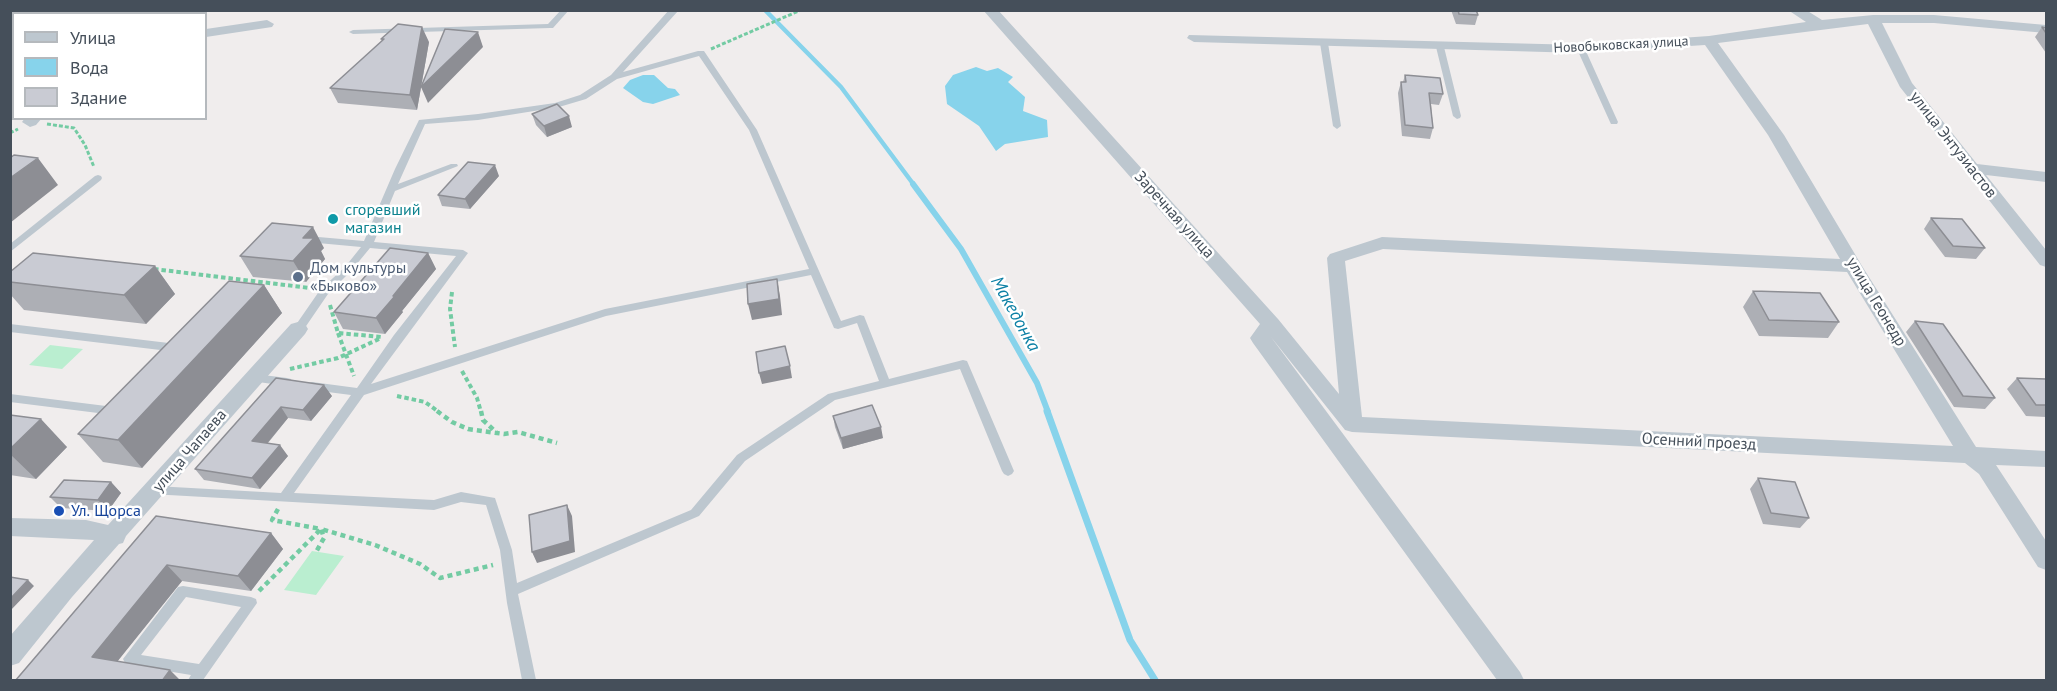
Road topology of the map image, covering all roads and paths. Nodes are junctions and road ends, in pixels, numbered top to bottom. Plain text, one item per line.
1 (566, 10) edge
2 (672, 10) edge
3 (801, 10) edge
4 (990, 10) edge
5 (1795, 10) edge
6 (1873, 19) junction
7 (267, 24) dead end
8 (1820, 24) junction
9 (2046, 29) edge
10 (353, 32) dead end
11 (207, 33) edge
12 (1194, 38) dead end
13 (1709, 40) junction
14 (1324, 43) junction
15 (1440, 47) junction
16 (1581, 49) junction
17 (701, 54) junction
18 (614, 77) junction
19 (1456, 116) dead end
20 (32, 120) edge
21 (1614, 122) dead end
22 (1336, 126) dead end
23 (454, 166) dead end
24 (1970, 168) junction
25 (2046, 177) edge
26 (98, 178) joint
27 (391, 189) junction
28 (293, 237) edge
29 (368, 244) junction
30 (10, 249) edge
31 (2046, 261) edge
32 (1853, 266) junction
33 (151, 268) edge
34 (815, 271) junction
35 (326, 290) junction
36 (1271, 324) junction
37 (10, 328) edge
38 (298, 329) joint
39 (338, 333) junction
40 (382, 337) junction
41 (398, 338) junction
42 (179, 349) edge
43 (256, 377) junction
44 (885, 383) junction
45 (359, 392) junction
46 (394, 395) dead end
47 (10, 398) edge
48 (124, 404) edge
49 (1352, 424) junction
50 (557, 443) dead end
51 (1970, 455) junction
52 (2046, 459) edge
53 (1008, 471) dead end
54 (155, 492) junction
55 (284, 498) junction
56 (10, 527) edge
57 (321, 529) junction
58 (115, 536) junction
59 (316, 552) dead end
60 (2046, 560) edge
61 (507, 561) junction
62 (511, 591) junction
63 (247, 602) junction
64 (10, 654) edge
65 (199, 676) edge
66 (529, 681) edge
67 (1511, 681) edge

1 - 10 lane
2 - 18 lane
3 - 17 path
4 - 36 street, Заречная улица
5 - 8 street
6 - 8 street, Новобыковская улица
6 - 9 street, Новобыковская улица
6 - 24 street, улица Энтузиастов
7 - 11 street
8 - 13 street, Новобыковская улица
12 - 14 street, Новобыковская улица
13 - 16 street, Новобыковская улица
13 - 32 street, улица Геонедр
14 - 15 street, Новобыковская улица
14 - 22 lane
15 - 16 street, Новобыковская улица
15 - 19 lane
16 - 21 lane
17 - 18 lane
17 - 34 lane
18 - 27 lane
20 - 26 path
23 - 27 lane
24 - 25 street
24 - 31 street, улица Энтузиастов
26 - 30 lane
27 - 29 lane
28 - 29 lane
29 - 35 lane
29 - 41 lane
32 - 49 street
32 - 51 street, улица Геонедр
33 - 35 path
34 - 44 lane
34 - 45 lane
35 - 38 lane
35 - 39 path
36 - 49 street, Заречная улица
36 - 67 street
37 - 42 lane
38 - 43 street, улица Чапаева
39 - 40 path
39 - 45 path
40 - 41 path
40 - 43 path
41 - 45 lane
43 - 45 lane
43 - 54 street, улица Чапаева
44 - 53 lane
44 - 62 lane
45 - 55 lane
46 - 50 path
47 - 48 lane
49 - 51 street, Осенний проезд
51 - 52 street, Осенний проезд
51 - 60 street, улица Геонедр
54 - 55 lane
54 - 58 street, улица Чапаева
55 - 57 path
55 - 61 lane
56 - 58 street
57 - 59 path
57 - 61 path
57 - 63 path
58 - 64 street, улица Чапаева
61 - 62 lane
62 - 66 lane
63 - 65 lane
63 - 65 lane

